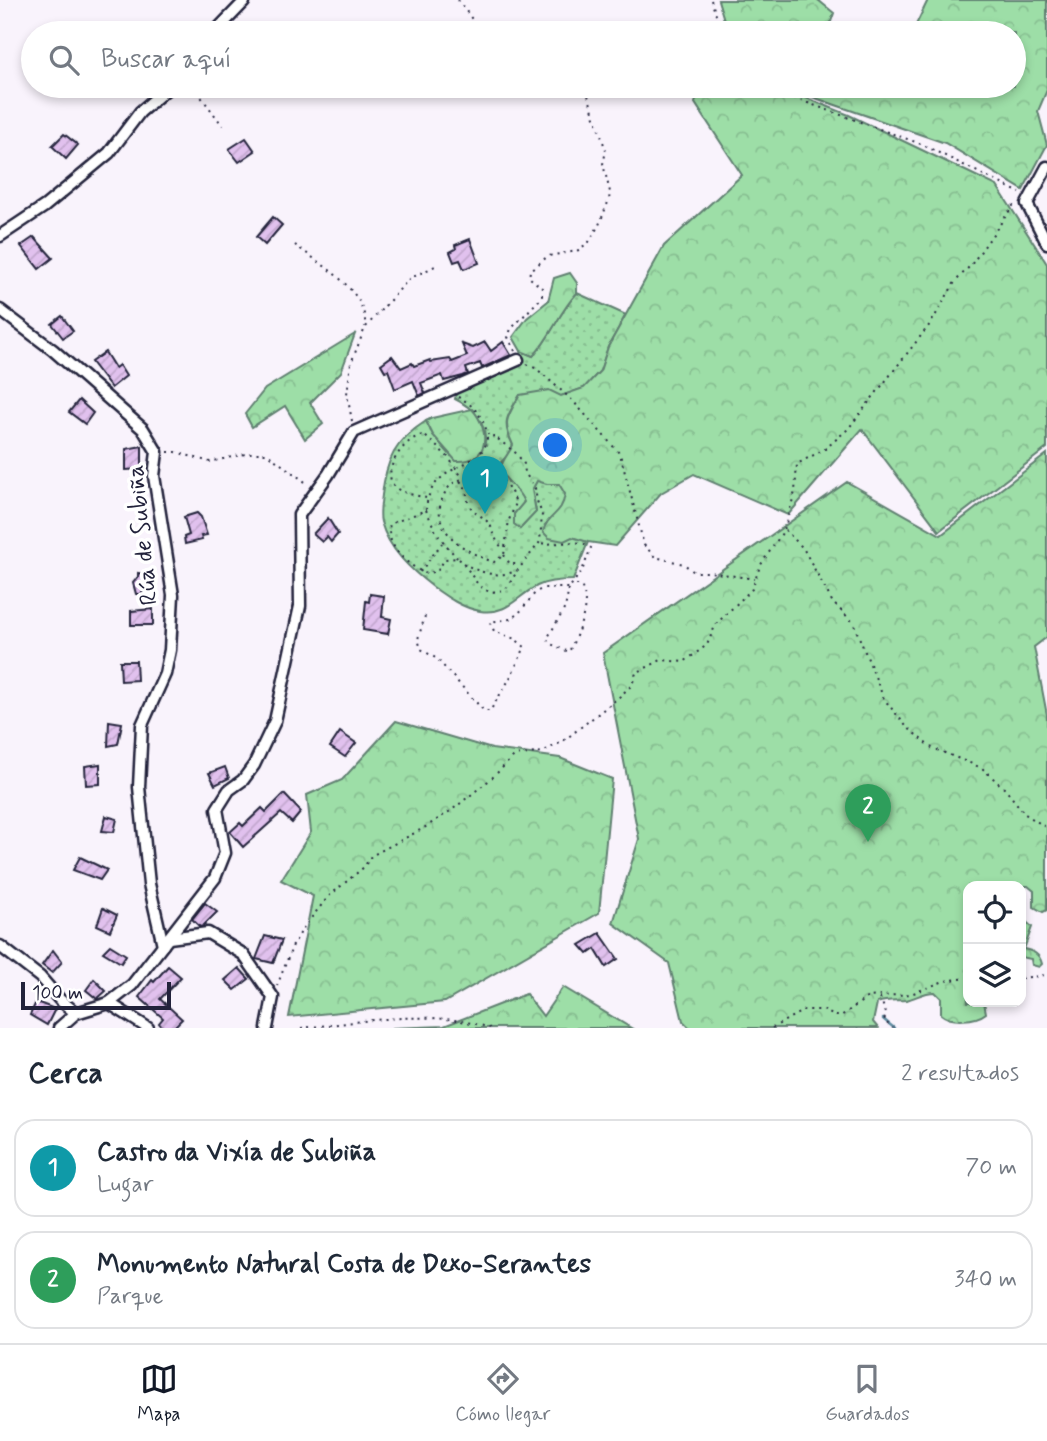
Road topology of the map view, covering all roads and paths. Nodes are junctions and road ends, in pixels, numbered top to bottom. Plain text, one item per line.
1 (458, 0) edge
2 (711, 0) edge
3 (244, 2) dead end
4 (226, 21) edge
5 (473, 21) edge
6 (718, 21) edge
7 (156, 98) edge
8 (202, 98) edge
9 (589, 98) edge
10 (794, 98) edge
11 (223, 126) dead end
12 (1047, 167) edge
13 (1028, 201) junction
14 (0, 236) edge
15 (1047, 243) edge
16 (295, 245) dead end
17 (435, 266) dead end
18 (0, 310) edge
19 (365, 328) junction
20 (519, 360) junction
21 (444, 392) junction
22 (354, 432) junction
23 (489, 436) junction
24 (157, 452) junction
25 (455, 466) junction
26 (461, 479) junction
27 (316, 491) junction
28 (426, 498) junction
29 (426, 510) junction
30 (784, 530) junction
31 (443, 542) junction
32 (540, 542) junction
33 (505, 550) junction
34 (504, 555) junction
35 (458, 558) junction
36 (463, 563) junction
37 (521, 564) junction
38 (517, 570) junction
39 (421, 572) junction
40 (755, 579) junction
41 (570, 586) junction
42 (425, 616) dead end
43 (1047, 828) edge
44 (166, 941) junction
45 (0, 946) edge
46 (1047, 975) edge
47 (1026, 977) edge
48 (963, 979) edge
49 (274, 998) junction
50 (880, 998) junction
51 (109, 1003) junction
52 (76, 1013) junction
53 (59, 1028) edge
54 (148, 1028) edge
55 (267, 1028) edge
56 (301, 1028) edge
57 (490, 1028) edge
58 (772, 1028) edge
59 (893, 1028) edge

1 - 5 path
2 - 6 path
3 - 4 street
7 - 14 street
8 - 11 path
9 - 20 path
10 - 13 path
12 - 13 street
13 - 15 street
13 - 30 path
16 - 19 path
17 - 19 path
18 - 24 street, Rúa de Subiña
19 - 22 path
20 - 21 street
20 - 40 path
21 - 22 street
21 - 23 path
22 - 27 street
23 - 25 path
23 - 32 path
24 - 27 path
24 - 44 street, Rúa de Subiña
25 - 26 path
25 - 28 path
25 - 28 path
26 - 33 path
26 - 33 path
26 - 34 path
27 - 44 street
28 - 29 path
29 - 31 path
29 - 39 path
30 - 40 path
30 - 43 path
31 - 35 path
31 - 39 path
32 - 37 path
32 - 41 path
33 - 34 path
34 - 37 path
35 - 36 path
35 - 39 path
36 - 38 path
36 - 38 path
37 - 38 path
40 - 49 path
41 - 41 path
41 - 42 path
44 - 49 street
44 - 51 street
45 - 52 street
46 - 47 path
48 - 50 path
49 - 55 street
50 - 58 path
50 - 59 path
51 - 52 street
51 - 54 street
52 - 53 street
56 - 57 path

